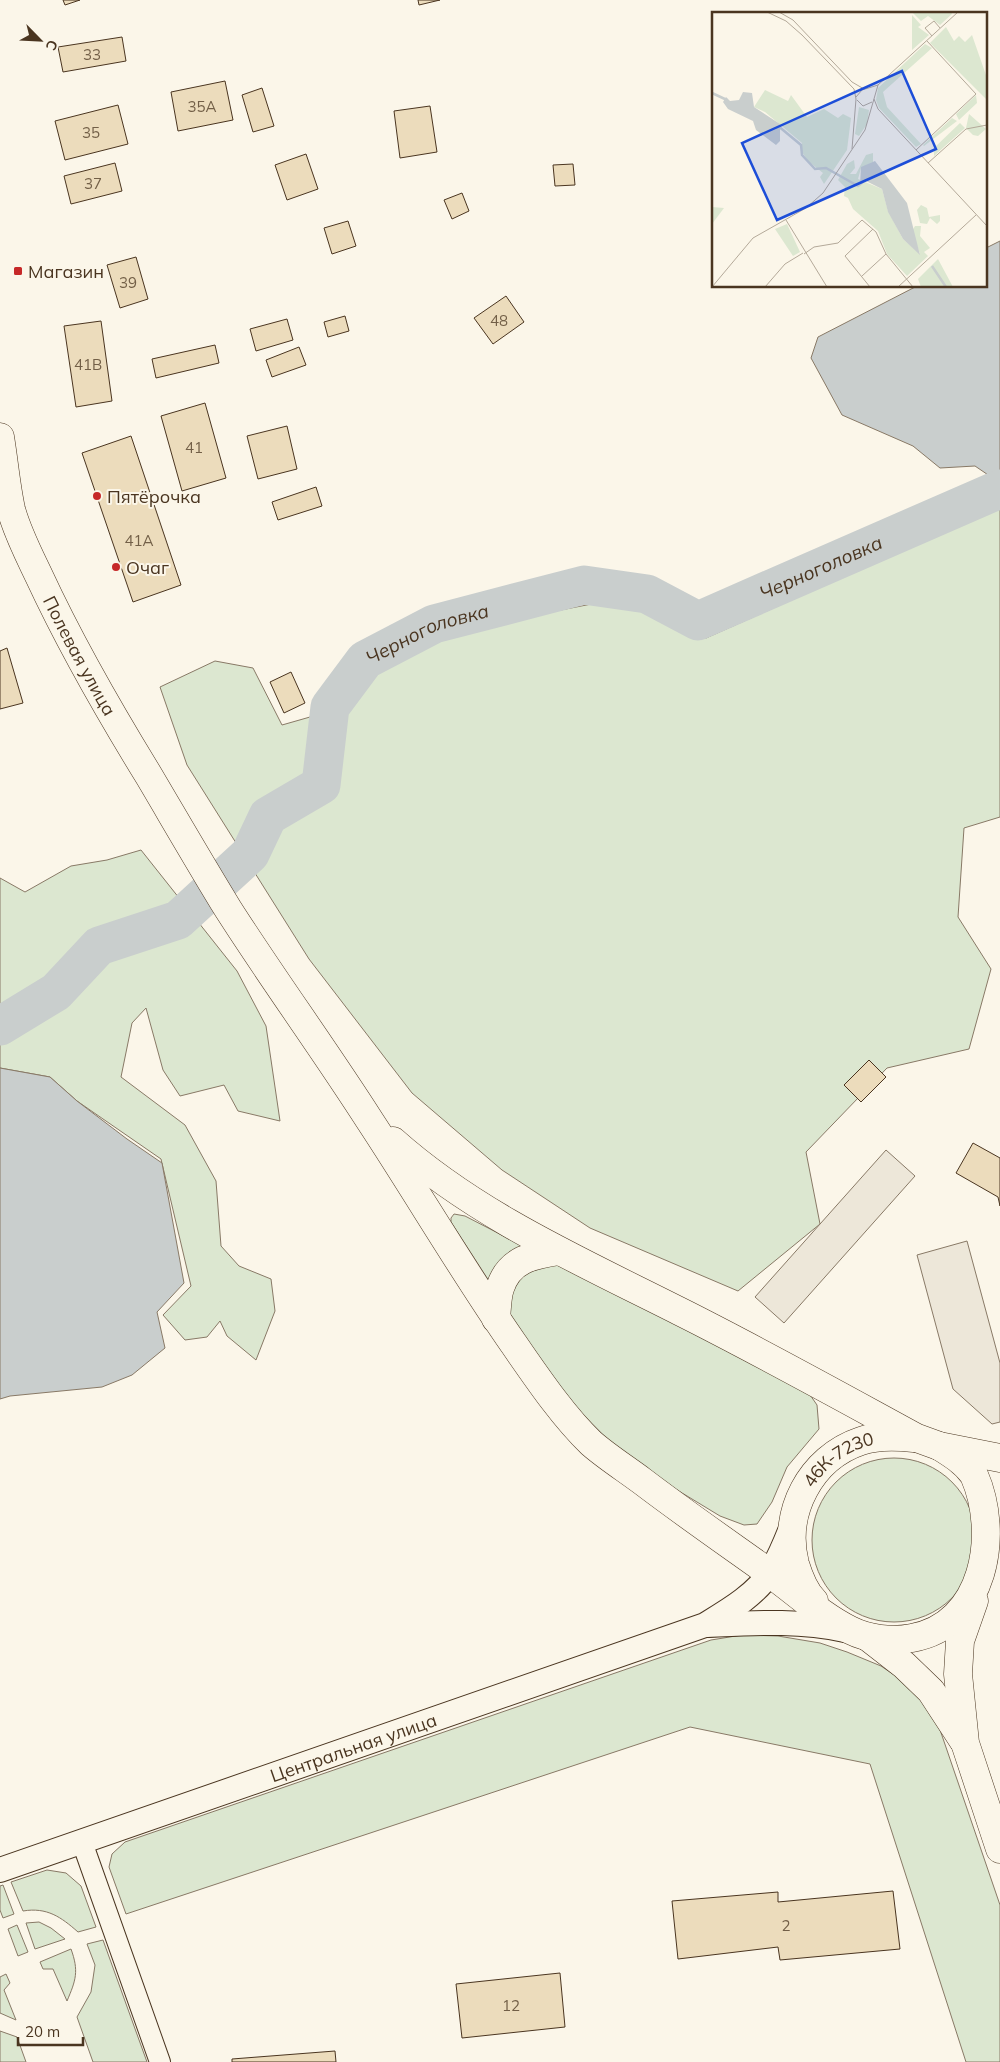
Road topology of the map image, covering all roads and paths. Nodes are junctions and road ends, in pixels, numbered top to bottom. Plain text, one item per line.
1 (0, 437) edge
2 (370, 1120) junction
3 (559, 1251) junction
4 (496, 1319) junction
5 (928, 1442) junction
6 (1000, 1458) edge
7 (792, 1526) junction
8 (770, 1573) junction
9 (986, 1584) edge
10 (829, 1617) junction
11 (705, 1625) junction
12 (860, 1634) junction
13 (965, 1743) junction
14 (82, 1842) junction
15 (1000, 1849) edge
16 (0, 1870) edge
17 (160, 2062) edge

1 - 2 main road, Полевая улица
2 - 3 main road
2 - 4 main road
3 - 4 main road
3 - 5 main road
4 - 8 main road
5 - 6 main road
5 - 7 main road, 46К-7230
5 - 9 main road, 46К-7230
7 - 8 street, 46К-7230
7 - 10 main road, 46К-7230
8 - 10 main road
8 - 11 street, 46К-7230
9 - 12 main road
9 - 13 main road, 46К-7230
10 - 12 main road
11 - 12 street
11 - 14 street, Центральная улица
12 - 13 main road
13 - 15 main road
14 - 16 street, Центральная улица
14 - 17 street

